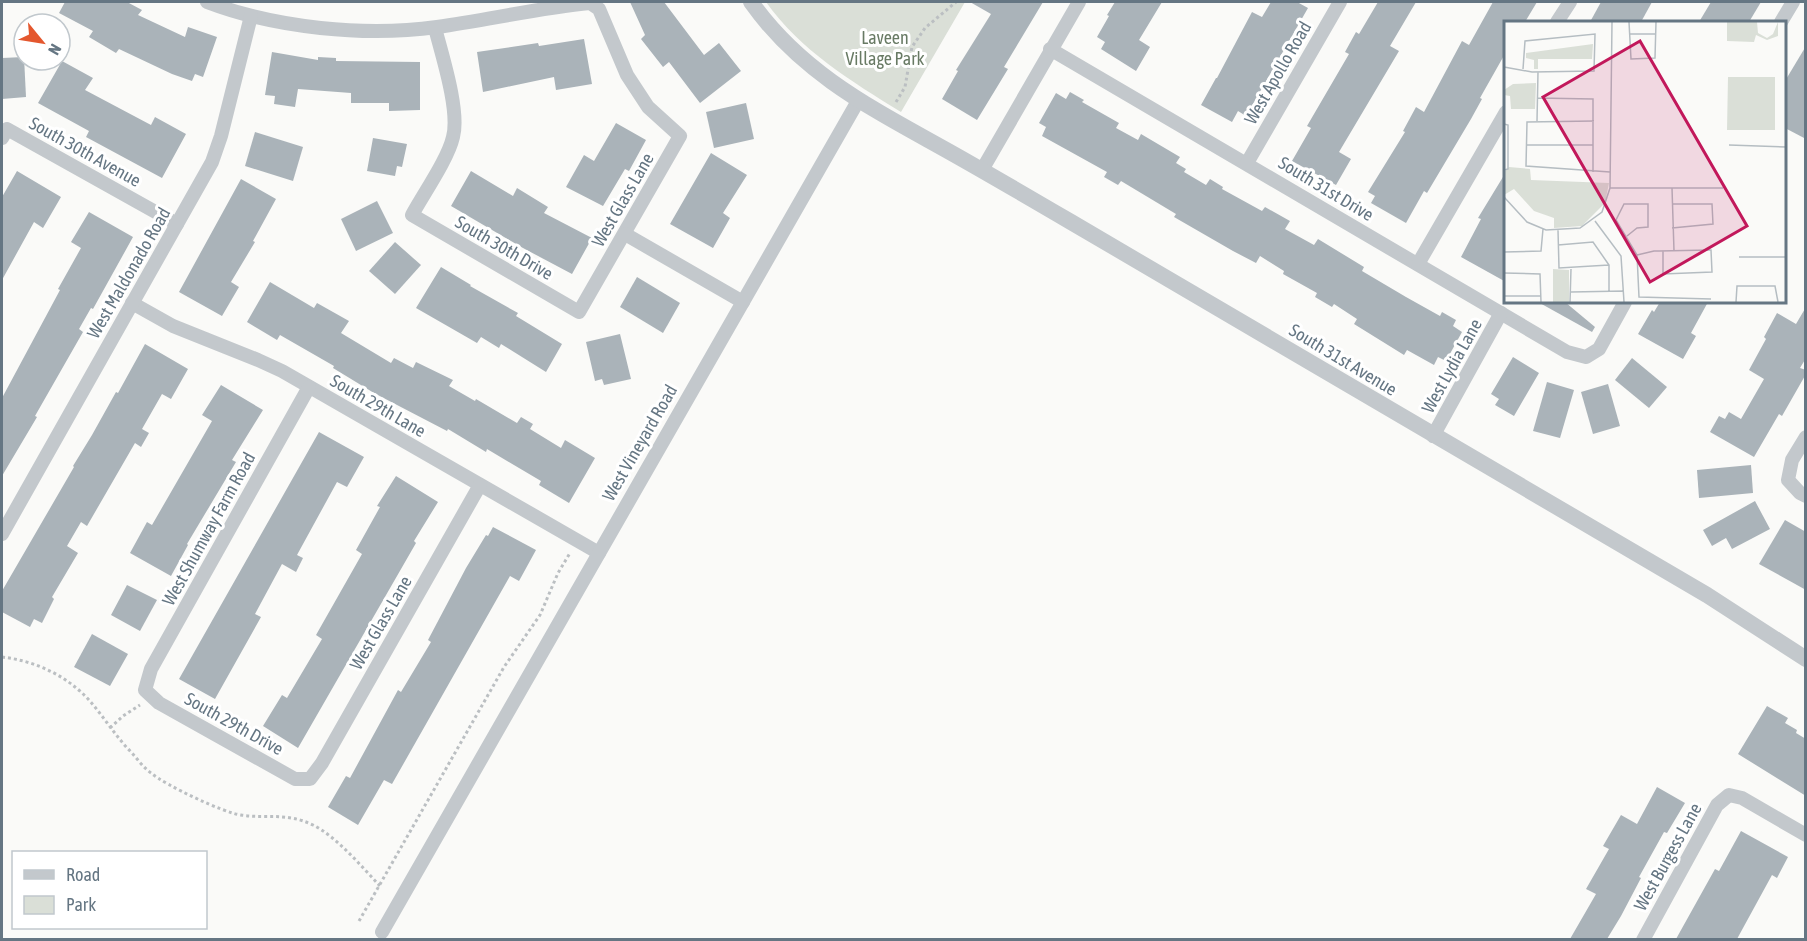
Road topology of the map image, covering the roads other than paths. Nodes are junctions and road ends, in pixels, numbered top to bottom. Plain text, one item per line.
1 (207, 2) edge
2 (751, 2) edge
3 (1078, 2) edge
4 (1340, 2) edge
5 (1570, 2) edge
6 (1793, 2) edge
7 (252, 16) junction
8 (1558, 21) edge
9 (1782, 21) edge
10 (435, 28) junction
11 (1050, 49) junction
12 (858, 101) junction
13 (1504, 115) edge
14 (4, 134) edge
15 (1247, 163) junction
16 (982, 170) junction
17 (177, 224) junction
18 (625, 234) junction
19 (1418, 264) junction
20 (743, 302) junction
21 (132, 303) junction
22 (1624, 303) edge
23 (579, 312) joint
24 (1502, 313) junction
25 (309, 387) junction
26 (1433, 436) junction
27 (1806, 437) edge
28 (480, 485) junction
29 (1806, 496) edge
30 (2, 534) edge
31 (599, 553) junction
32 (1806, 659) edge
33 (149, 694) joint
34 (310, 778) joint
35 (1806, 835) edge
36 (382, 932) dead end
37 (1643, 939) edge

1 - 7 street
2 - 12 street
3 - 11 street
4 - 15 street, West Apollo Road
5 - 8 street
6 - 9 street
7 - 10 street
7 - 17 street, West Maldonado Road
10 - 18 street, West Glass Lane
10 - 23 street, South 30th Drive
11 - 15 street, South 31st Drive
11 - 16 street
12 - 16 street, South 31st Avenue
12 - 20 street, West Vineyard Road
13 - 19 street
14 - 17 street, South 30th Avenue
15 - 19 street, South 31st Drive
16 - 26 street, South 31st Avenue
17 - 21 street, West Maldonado Road
18 - 20 street
18 - 23 street, West Glass Lane
19 - 24 street, South 31st Drive
20 - 31 street, West Vineyard Road
21 - 25 street, South 29th Lane
21 - 30 street, West Maldonado Road
22 - 24 street, South 31st Drive
24 - 26 street, West Lydia Lane
25 - 28 street, South 29th Lane
25 - 33 street, West Shumway Farm Road
26 - 32 street, South 31st Avenue
27 - 29 street
28 - 31 street, South 29th Lane
28 - 34 street, West Glass Lane
31 - 36 street, West Vineyard Road
33 - 34 street, South 29th Drive
35 - 37 street, West Burgess Lane

